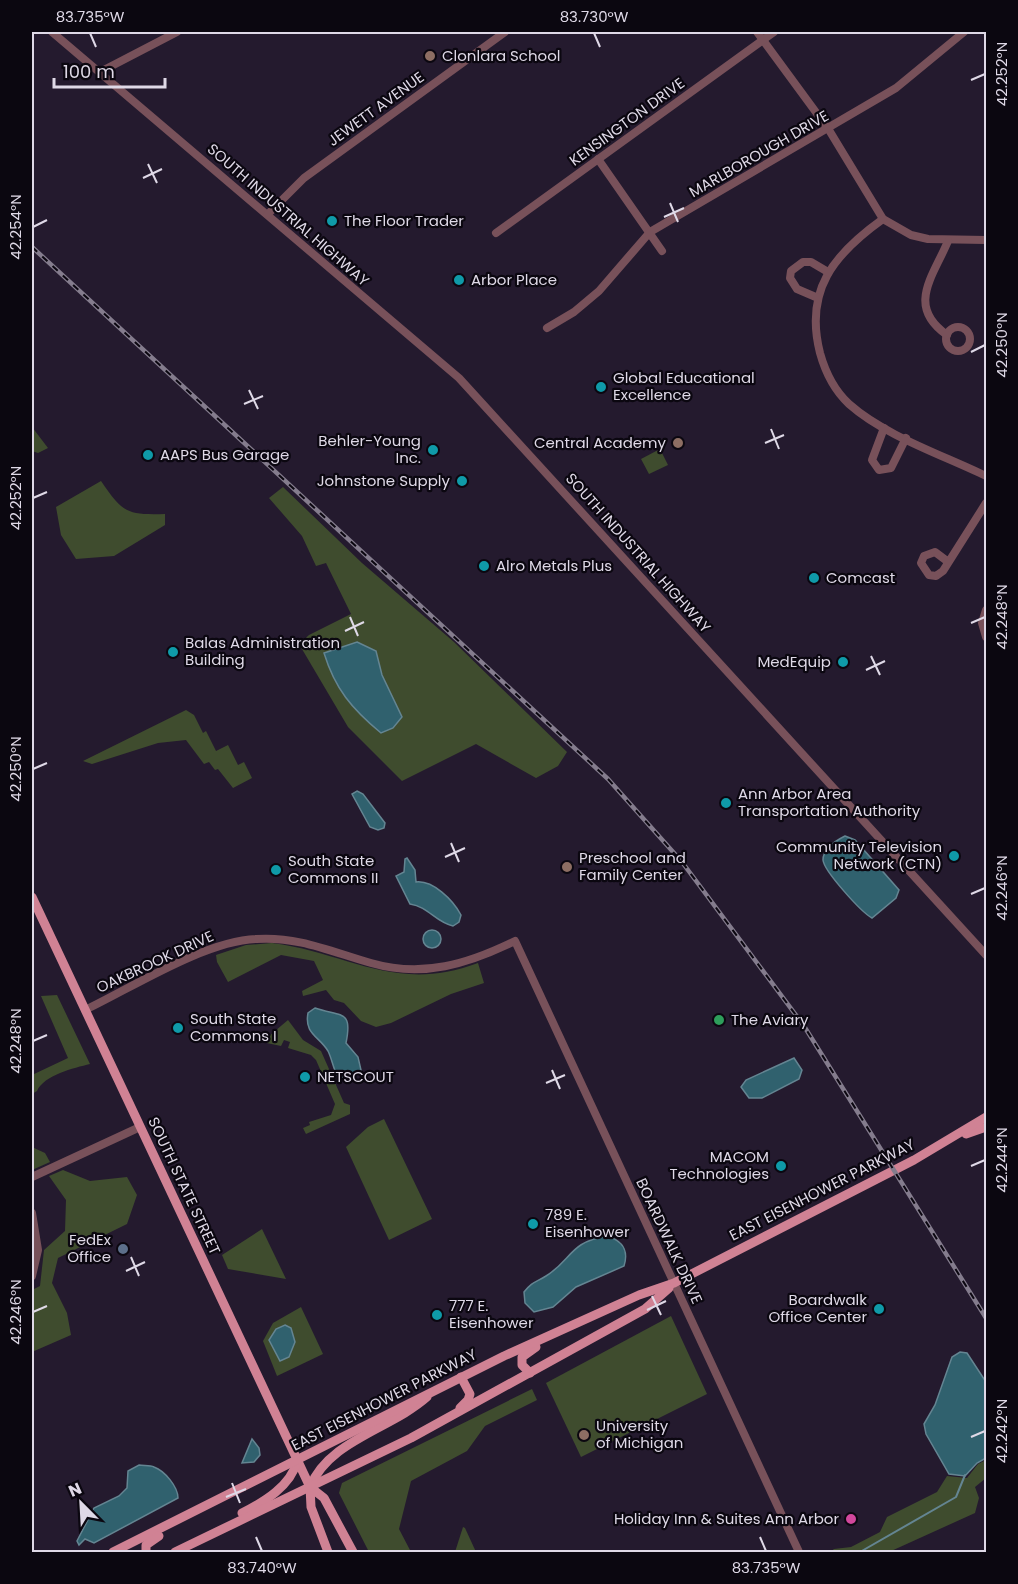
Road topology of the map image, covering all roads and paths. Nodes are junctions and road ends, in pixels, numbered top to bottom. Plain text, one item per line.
1 (52, 32) edge
2 (177, 32) edge
3 (505, 32) edge
4 (757, 32) edge
5 (774, 32) edge
6 (964, 32) edge
7 (954, 35) edge
8 (763, 40) junction
9 (100, 72) junction
10 (829, 130) junction
11 (597, 159) junction
12 (268, 214) junction
13 (883, 219) junction
14 (651, 232) junction
15 (496, 233) dead end
16 (987, 240) edge
17 (948, 241) junction
18 (662, 251) dead end
19 (828, 272) junction
20 (818, 298) junction
21 (547, 328) dead end
22 (947, 335) dead end
23 (884, 428) junction
24 (906, 438) junction
25 (987, 476) edge
26 (987, 503) edge
27 (947, 561) dead end
28 (987, 610) edge
29 (987, 637) edge
30 (32, 897) edge
31 (515, 941) joint
32 (987, 955) edge
33 (85, 1010) junction
34 (987, 1117) edge
35 (140, 1127) junction
36 (987, 1127) edge
37 (952, 1139) junction
38 (32, 1177) edge
39 (32, 1213) edge
40 (32, 1276) edge
41 (674, 1284) junction
42 (573, 1324) junction
43 (530, 1373) junction
44 (461, 1377) junction
45 (438, 1388) junction
46 (297, 1461) junction
47 (342, 1473) junction
48 (255, 1483) junction
49 (310, 1487) junction
50 (113, 1552) edge
51 (146, 1552) edge
52 (175, 1552) edge
53 (327, 1552) edge
54 (353, 1552) edge
55 (799, 1552) edge

1 - 9 street, SOUTH INDUSTRIAL HIGHWAY
2 - 9 street
3 - 12 street, JEWETT AVENUE
4 - 8 street
5 - 8 street, KENSINGTON DRIVE
6 - 7 street, MARLBOROUGH DRIVE
7 - 10 street, MARLBOROUGH DRIVE
8 - 10 street
8 - 11 street, KENSINGTON DRIVE
9 - 12 street, SOUTH INDUSTRIAL HIGHWAY
10 - 13 street
10 - 14 street, MARLBOROUGH DRIVE
11 - 14 street
11 - 15 street, KENSINGTON DRIVE
12 - 32 street, SOUTH INDUSTRIAL HIGHWAY
13 - 17 street
13 - 19 street
14 - 18 street
14 - 21 street, MARLBOROUGH DRIVE
16 - 17 street
17 - 22 street
19 - 20 street
19 - 20 street
20 - 23 street
23 - 24 street
23 - 24 street
24 - 25 street
26 - 27 street
28 - 29 street
30 - 33 main road, SOUTH STATE STREET
31 - 33 street, OAKBROOK DRIVE
31 - 41 street, BOARDWALK DRIVE
33 - 35 main road, SOUTH STATE STREET
34 - 37 main road, EAST EISENHOWER PARKWAY
35 - 38 street
35 - 46 main road, SOUTH STATE STREET
36 - 37 main road, EAST EISENHOWER PARKWAY
37 - 41 main road, EAST EISENHOWER PARKWAY
39 - 40 street
41 - 42 main road, EAST EISENHOWER PARKWAY
41 - 43 main road, EAST EISENHOWER PARKWAY
41 - 55 street, BOARDWALK DRIVE
42 - 43 main road
42 - 44 main road, EAST EISENHOWER PARKWAY
43 - 47 main road, EAST EISENHOWER PARKWAY
44 - 45 main road, EAST EISENHOWER PARKWAY
44 - 47 main road
45 - 46 main road, EAST EISENHOWER PARKWAY
45 - 49 main road
46 - 48 main road, EAST EISENHOWER PARKWAY
46 - 49 main road, SOUTH STATE STREET
46 - 52 main road
47 - 49 main road, EAST EISENHOWER PARKWAY
48 - 50 main road, EAST EISENHOWER PARKWAY
48 - 51 main road
49 - 52 main road, EAST EISENHOWER PARKWAY
49 - 53 main road, SOUTH STATE STREET
49 - 54 main road, SOUTH STATE STREET

